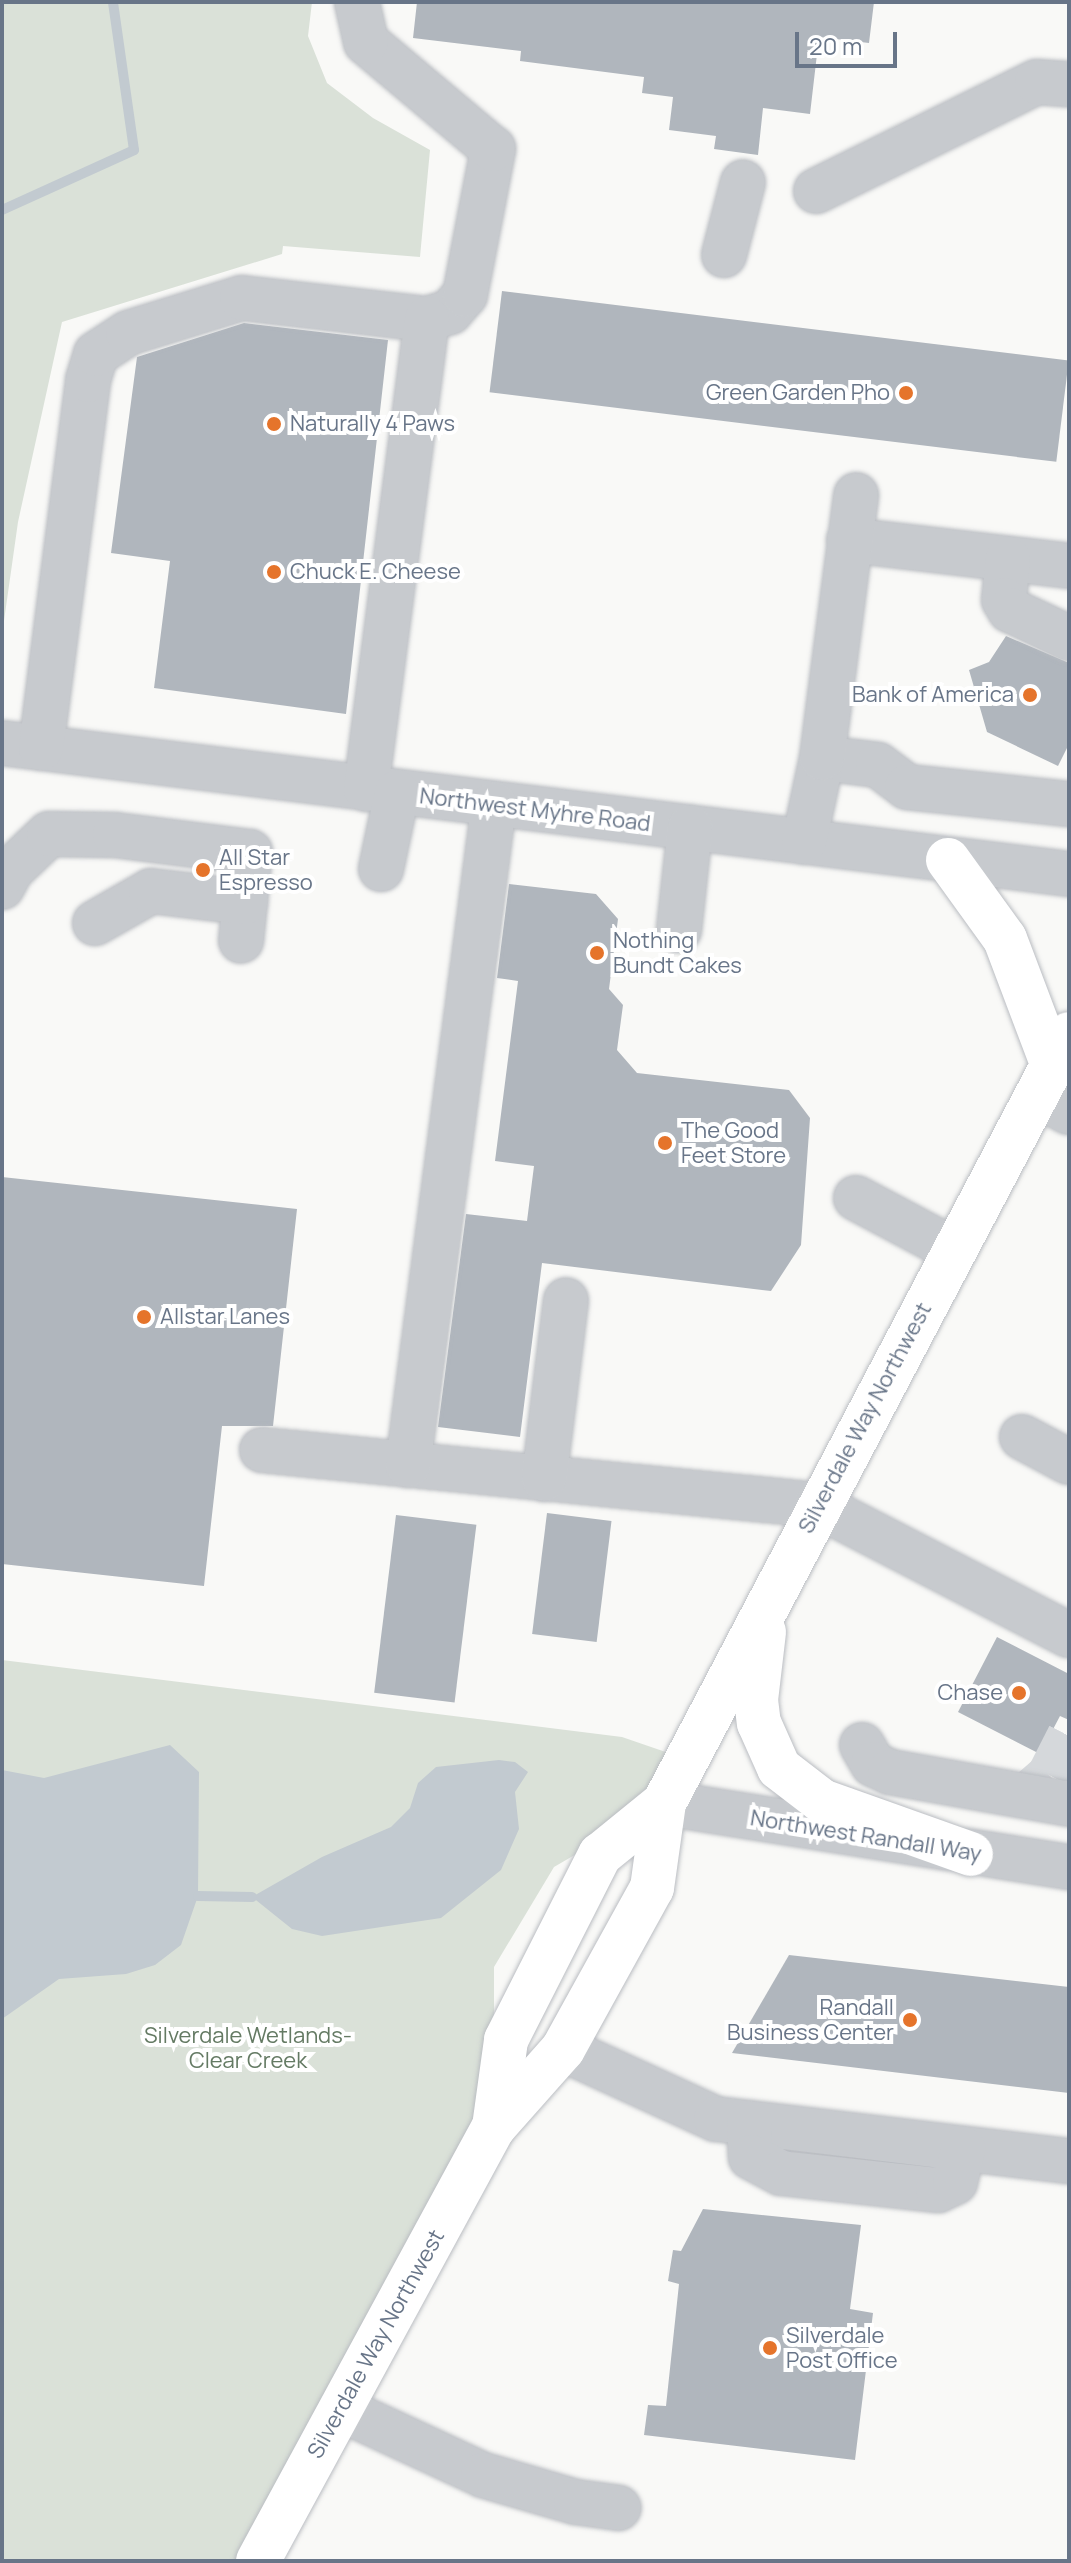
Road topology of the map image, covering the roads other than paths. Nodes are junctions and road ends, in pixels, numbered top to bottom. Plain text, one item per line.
1 (357, 2) edge
2 (1069, 84) edge
3 (743, 182) dead end
4 (816, 191) dead end
5 (724, 255) dead end
6 (427, 319) junction
7 (856, 495) dead end
8 (849, 540) junction
9 (1008, 559) junction
10 (1069, 566) edge
11 (1069, 638) edge
12 (21, 746) edge
13 (822, 758) junction
14 (381, 791) junction
15 (1069, 804) edge
16 (494, 805) junction
17 (690, 828) junction
18 (82, 835) junction
19 (804, 842) junction
20 (948, 860) junction
21 (381, 869) dead end
22 (1069, 874) edge
23 (2, 887) edge
24 (151, 891) junction
25 (95, 923) dead end
26 (679, 930) dead end
27 (1057, 1077) edge
28 (856, 1198) dead end
29 (954, 1250) junction
30 (566, 1300) dead end
31 (1022, 1437) dead end
32 (262, 1450) dead end
33 (1069, 1462) edge
34 (408, 1465) junction
35 (544, 1479) junction
36 (817, 1505) junction
37 (780, 1579) junction
38 (1069, 1635) edge
39 (862, 1745) dead end
40 (664, 1803) junction
41 (1069, 1804) edge
42 (971, 1854) junction
43 (1069, 1867) edge
44 (563, 2049) junction
45 (494, 2127) junction
46 (1069, 2161) edge
47 (341, 2409) junction
48 (619, 2508) dead end
49 (258, 2561) edge

1 - 6 street
2 - 4 street
3 - 5 street
6 - 12 street
6 - 14 street
7 - 8 street
8 - 9 street
8 - 13 street
9 - 10 street
9 - 11 street
12 - 14 street, Northwest Myhre Road
13 - 15 street
13 - 19 street
14 - 16 street, Northwest Myhre Road
14 - 21 street
16 - 17 street, Northwest Myhre Road
16 - 34 street
17 - 19 street, Northwest Myhre Road
17 - 26 street
18 - 23 street
18 - 24 street
18 - 24 street
19 - 20 street, Northwest Myhre Road
20 - 22 street, Northwest Myhre Road
20 - 27 main road
24 - 25 street
27 - 29 main road, Silverdale Way Northwest
28 - 29 street
29 - 36 main road, Silverdale Way Northwest
30 - 35 street
31 - 33 street
32 - 34 street
34 - 35 street
35 - 36 street
36 - 37 main road, Silverdale Way Northwest
36 - 38 street
37 - 40 main road, Silverdale Way Northwest
37 - 42 main road
39 - 41 street
40 - 42 street, Northwest Randall Way
40 - 44 main road, Silverdale Way Northwest
40 - 45 main road, Silverdale Way Northwest
42 - 43 street, Northwest Randall Way
44 - 45 main road, Silverdale Way Northwest
44 - 46 street
45 - 47 main road, Silverdale Way Northwest
47 - 48 street
47 - 49 main road, Silverdale Way Northwest

